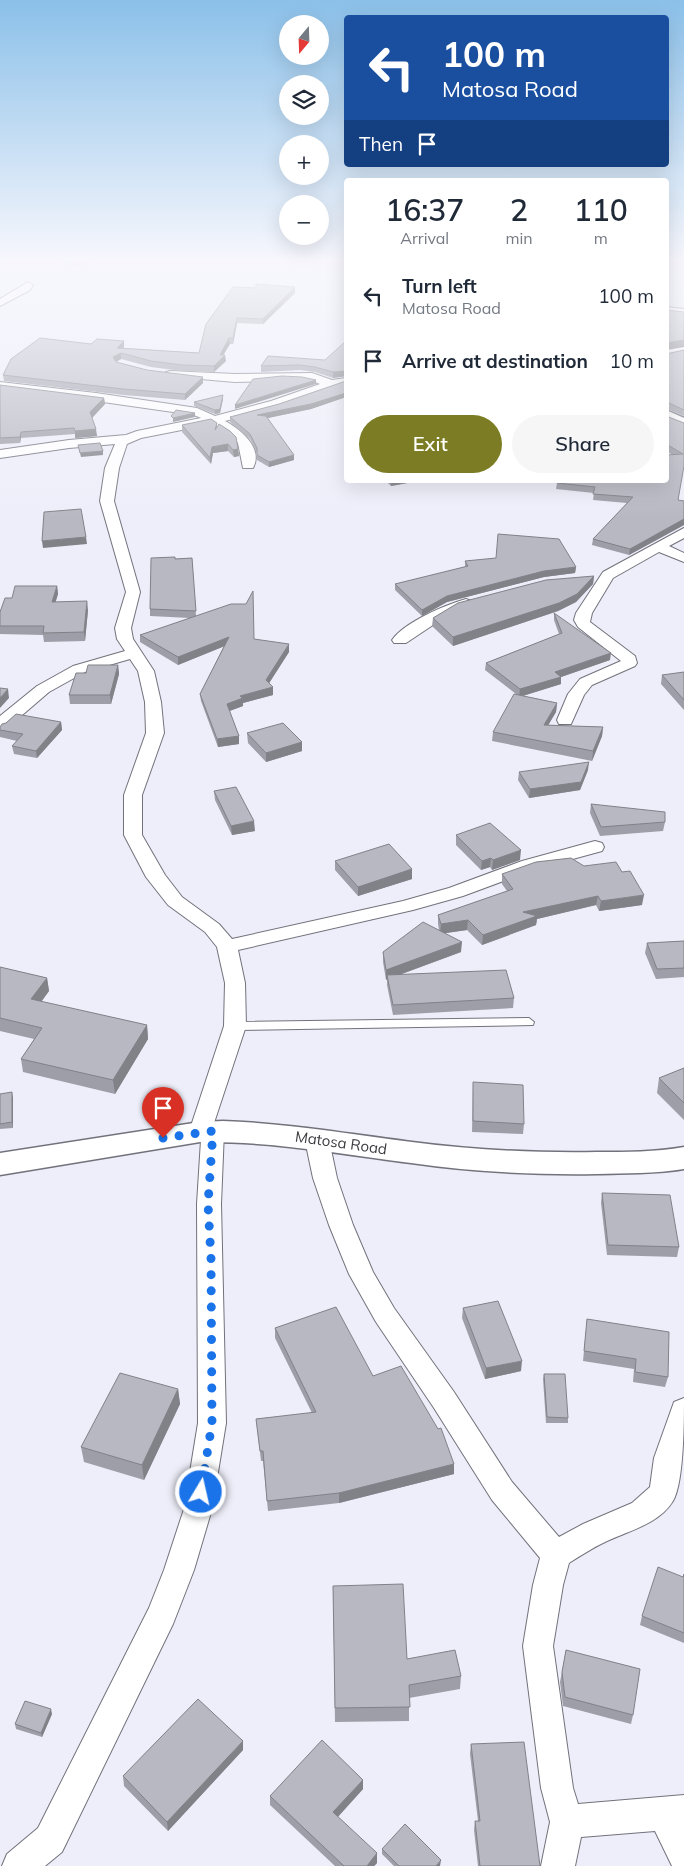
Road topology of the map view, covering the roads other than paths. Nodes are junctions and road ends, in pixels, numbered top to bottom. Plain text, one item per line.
1 (684, 351) edge
2 (669, 354) edge
3 (158, 374) edge
4 (339, 383) edge
5 (0, 386) edge
6 (669, 416) edge
7 (212, 419) junction
8 (684, 424) edge
9 (126, 439) junction
10 (0, 454) edge
11 (248, 465) dead end
12 (684, 532) edge
13 (659, 547) junction
14 (684, 558) edge
15 (608, 575) junction
16 (590, 578) edge
17 (481, 600) edge
18 (400, 640) dead end
19 (134, 653) junction
20 (565, 720) dead end
21 (0, 725) edge
22 (595, 847) dead end
23 (227, 946) junction
24 (529, 1022) dead end
25 (235, 1026) junction
26 (206, 1131) junction
27 (317, 1140) junction
28 (684, 1158) edge
29 (0, 1164) edge
30 (684, 1410) edge
31 (556, 1555) junction
32 (674, 1812) edge
33 (567, 1822) junction
34 (684, 1855) edge
35 (19, 1866) edge
36 (558, 1866) edge

1 - 2 street
3 - 4 street
4 - 7 street
5 - 7 street
6 - 8 street
7 - 9 street
7 - 11 street
9 - 10 street
9 - 19 street
12 - 13 street
13 - 14 street
13 - 15 street
15 - 16 street
15 - 20 street
17 - 18 street
19 - 21 street
19 - 23 street
22 - 23 street
23 - 25 street
24 - 25 lane
25 - 26 street
26 - 27 street, Matosa Road
26 - 29 street, Matosa Road
26 - 35 street
27 - 28 street, Matosa Road
27 - 31 street
30 - 31 street
31 - 33 street
32 - 33 street
32 - 34 street
33 - 36 street

